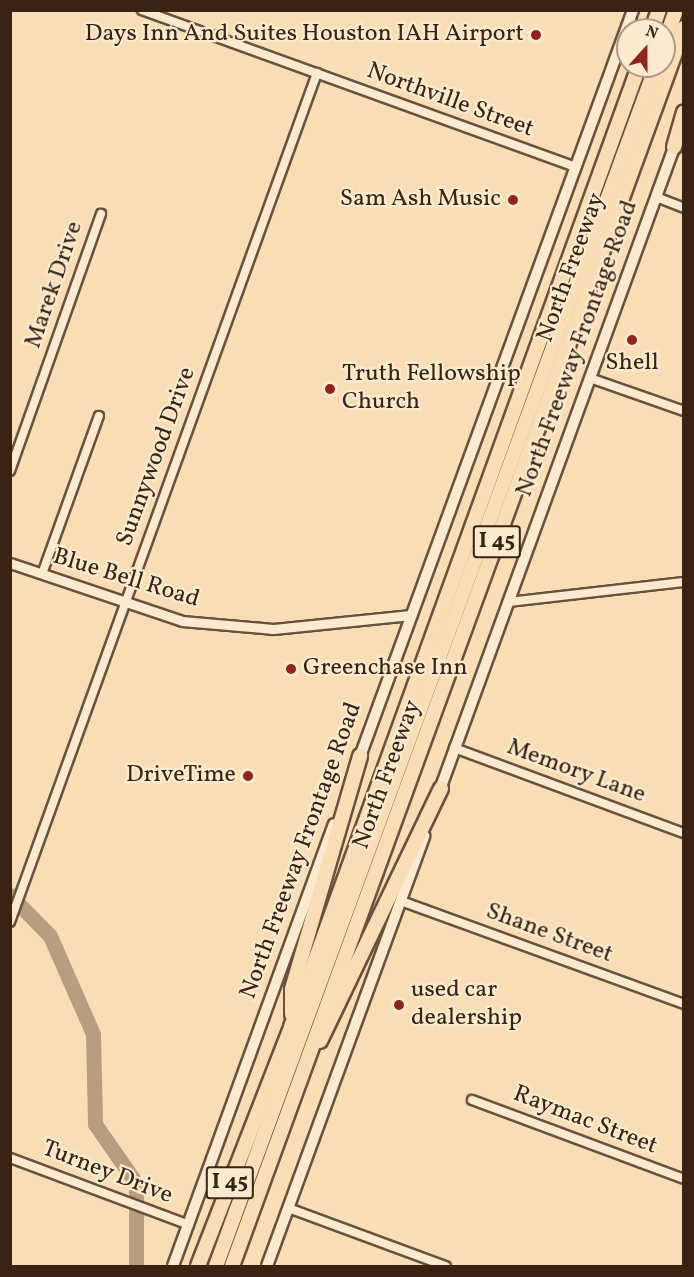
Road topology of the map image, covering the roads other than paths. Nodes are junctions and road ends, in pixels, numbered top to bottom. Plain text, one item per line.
1 (142, 10) edge
2 (633, 10) edge
3 (684, 28) edge
4 (317, 74) junction
5 (635, 78) edge
6 (652, 78) edge
7 (684, 112) edge
8 (684, 122) edge
9 (674, 147) junction
10 (576, 167) junction
11 (656, 197) junction
12 (684, 208) edge
13 (101, 214) dead end
14 (590, 378) junction
15 (684, 411) edge
16 (99, 416) dead end
17 (10, 471) edge
18 (10, 562) edge
19 (42, 574) junction
20 (684, 582) edge
21 (508, 602) junction
22 (125, 603) junction
23 (411, 615) junction
24 (454, 748) junction
25 (360, 756) junction
26 (441, 788) junction
27 (684, 833) edge
28 (401, 901) junction
29 (12, 918) edge
30 (684, 1004) edge
31 (291, 1027) junction
32 (310, 1055) junction
33 (472, 1100) dead end
34 (10, 1158) edge
35 (684, 1179) edge
36 (288, 1208) junction
37 (189, 1225) junction
38 (173, 1266) edge
39 (198, 1266) edge
40 (216, 1266) edge
41 (232, 1266) edge
42 (267, 1266) edge
43 (446, 1266) edge

1 - 4 street, Northville Street
2 - 10 main road, North Freeway Frontage Road
3 - 32 highway, North Freeway / I 45
4 - 10 street, Northville Street
4 - 22 street, Sunnywood Drive
5 - 31 highway, North Freeway / I 45
6 - 40 highway, North Freeway / I 45
7 - 9 highway
8 - 9 main road, North Freeway Frontage Road
9 - 11 main road, North Freeway Frontage Road
10 - 23 main road, North Freeway Frontage Road
11 - 12 street
11 - 14 main road, North Freeway Frontage Road
13 - 17 street, Marek Drive
14 - 15 street
14 - 21 main road, North Freeway Frontage Road
16 - 19 street
18 - 19 street, Blue Bell Road
19 - 22 street, Blue Bell Road
20 - 21 street
21 - 24 main road, North Freeway Frontage Road
22 - 23 street, Blue Bell Road
22 - 29 street, Sunnywood Drive
23 - 25 main road, North Freeway Frontage Road
24 - 26 main road, North Freeway Frontage Road
24 - 27 street, Memory Lane
25 - 31 highway
25 - 37 main road, North Freeway Frontage Road
26 - 28 main road, North Freeway Frontage Road
26 - 32 highway
28 - 30 street, Shane Street
28 - 36 main road, North Freeway Frontage Road
31 - 39 highway, North Freeway / I 45
32 - 41 highway, North Freeway / I 45
33 - 35 street, Raymac Street
34 - 37 street, Turney Drive
36 - 42 main road, North Freeway Frontage Road
36 - 43 street
37 - 38 main road, North Freeway Frontage Road

